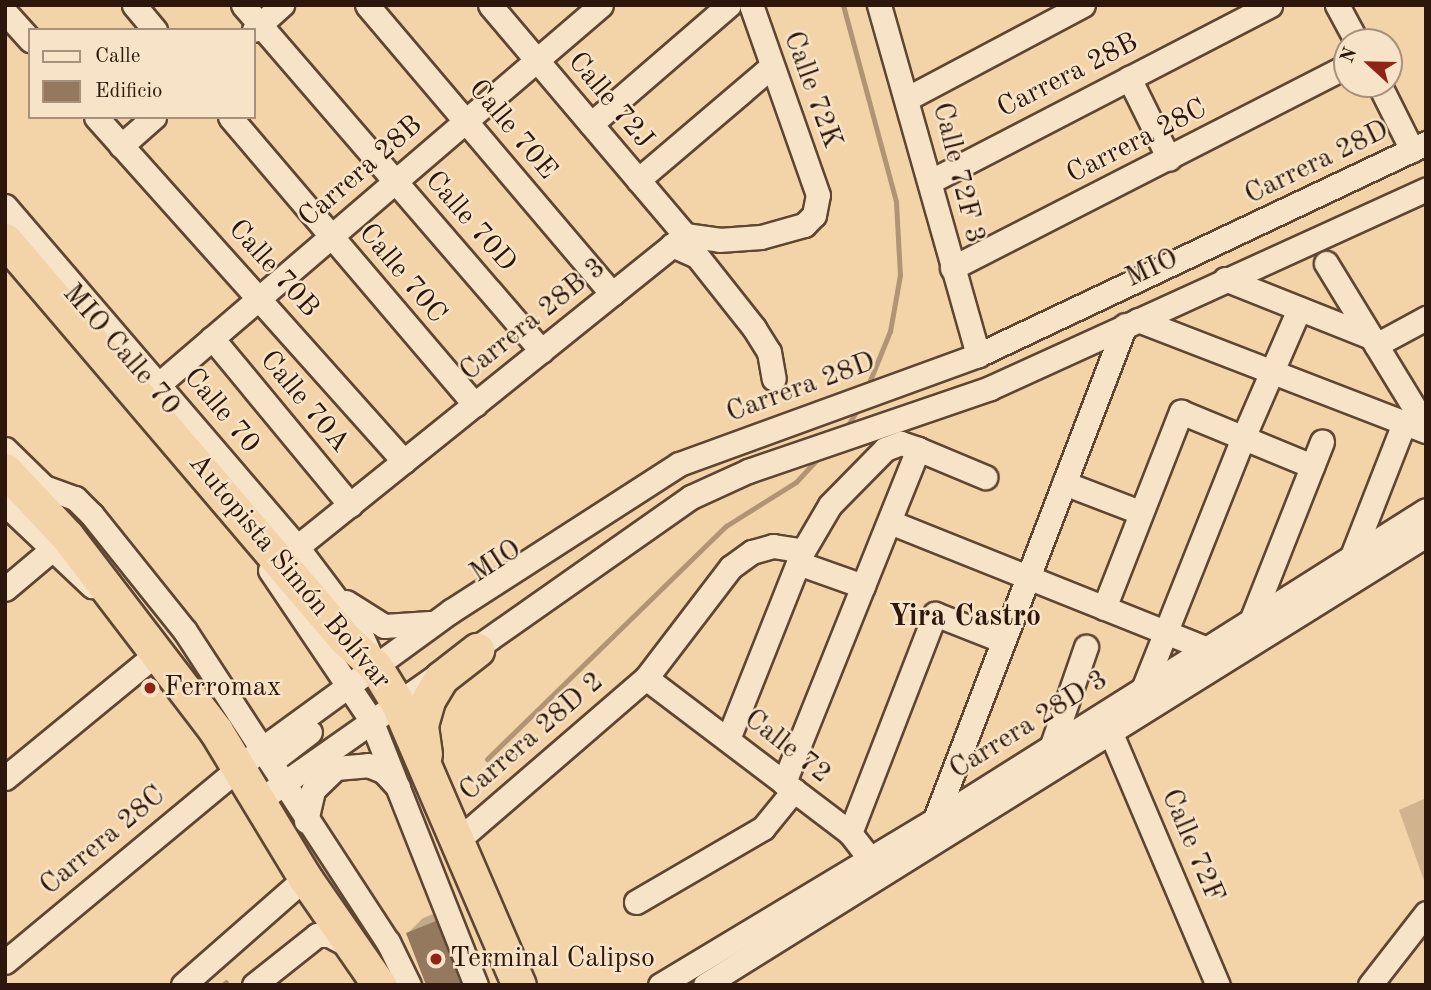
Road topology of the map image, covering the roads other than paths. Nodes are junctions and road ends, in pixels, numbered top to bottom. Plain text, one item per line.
1 (134, 5) edge
2 (243, 5) edge
3 (282, 5) edge
4 (367, 5) edge
5 (490, 5) edge
6 (601, 5) edge
7 (729, 5) edge
8 (751, 5) edge
9 (1083, 5) edge
10 (1270, 5) edge
11 (1337, 5) edge
12 (880, 6) edge
13 (5, 12) edge
14 (257, 27) edge
15 (153, 28) edge
16 (1349, 28) edge
17 (28, 38) edge
18 (536, 60) junction
19 (771, 67) junction
20 (1333, 73) edge
21 (1129, 78) junction
22 (908, 98) junction
23 (1388, 98) edge
24 (98, 119) edge
25 (152, 119) edge
26 (232, 119) edge
27 (465, 121) junction
28 (591, 124) junction
29 (121, 146) junction
30 (1421, 149) edge
31 (1169, 159) junction
32 (1426, 177) edge
33 (638, 180) junction
34 (395, 181) junction
35 (930, 181) junction
36 (1426, 189) edge
37 (5, 206) edge
38 (331, 236) junction
39 (5, 240) edge
40 (678, 240) junction
41 (5, 260) edge
42 (1326, 263) dead end
43 (952, 268) junction
44 (1225, 279) junction
45 (612, 294) junction
46 (260, 298) junction
47 (1299, 309) junction
48 (1426, 317) edge
49 (1131, 322) junction
50 (212, 338) junction
51 (1373, 341) junction
52 (542, 351) junction
53 (978, 355) junction
54 (1270, 373) junction
55 (775, 379) dead end
56 (164, 390) junction
57 (906, 402) junction
58 (475, 405) junction
59 (1418, 428) edge
60 (171, 434) junction
61 (1242, 438) junction
62 (1322, 442) dead end
63 (765, 448) junction
64 (5, 449) edge
65 (918, 449) junction
66 (404, 462) junction
67 (1312, 466) junction
68 (5, 470) edge
69 (985, 477) dead end
70 (1064, 484) junction
71 (5, 504) edge
72 (351, 505) junction
73 (1426, 510) edge
74 (1140, 512) junction
75 (890, 523) junction
76 (1426, 535) edge
77 (297, 547) junction
78 (50, 551) junction
79 (800, 557) junction
80 (1350, 561) junction
81 (1026, 577) junction
82 (863, 586) junction
83 (5, 589) edge
84 (334, 594) junction
85 (1104, 608) junction
86 (451, 611) junction
87 (123, 612) junction
88 (1251, 621) junction
89 (1165, 631) junction
90 (1001, 640) junction
91 (1086, 647) dead end
92 (1207, 649) junction
93 (477, 650) junction
94 (155, 654) junction
95 (646, 678) junction
96 (1143, 689) junction
97 (373, 695) junction
98 (1110, 731) junction
99 (728, 739) junction
100 (1052, 745) junction
101 (257, 758) junction
102 (5, 778) edge
103 (435, 786) junction
104 (789, 787) junction
105 (272, 791) junction
106 (403, 795) junction
107 (947, 819) junction
108 (306, 821) junction
109 (850, 833) junction
110 (457, 841) junction
111 (875, 865) junction
112 (305, 878) junction
113 (636, 902) dead end
114 (1426, 912) edge
115 (359, 952) junction
116 (5, 962) edge
117 (736, 976) edge
118 (183, 985) edge
119 (254, 985) edge
120 (379, 985) edge
121 (409, 985) edge
122 (476, 985) edge
123 (519, 985) edge
124 (660, 985) edge
125 (705, 985) edge
126 (1218, 985) edge
127 (1370, 985) edge

1 - 15 street
2 - 14 street, Calle 70D
3 - 14 street
4 - 27 street, Calle 70E
5 - 18 street, Calle 72J
6 - 18 street, Carrera 28B
7 - 28 street
8 - 19 street, Calle 72K
9 - 22 street
10 - 21 street, Carrera 28B
11 - 16 street
12 - 22 street, Calle 72F 3
13 - 17 street
14 - 34 street, Calle 70D
18 - 27 street, Carrera 28B
18 - 28 street, Calle 72J
19 - 33 street
19 - 40 street, Calle 72K
20 - 31 street, Carrera 28C
21 - 31 street
21 - 35 street, Carrera 28B
22 - 35 street, Calle 72F 3
23 - 30 street
24 - 29 street, Calle 70B
25 - 29 street
26 - 38 street, Calle 70C
27 - 34 street, Carrera 28B
27 - 45 street, Calle 70E
28 - 33 street, Calle 72J
29 - 46 street, Calle 70B
30 - 53 street, Carrera 28D
30 - 57 street, MIO
31 - 43 street, Carrera 28C
32 - 57 street, MIO
33 - 40 street, Calle 72J
34 - 38 street, Carrera 28B
34 - 52 street, Calle 70D
35 - 43 street, Calle 72F 3
36 - 44 street, Carrera 28D
37 - 56 street, Calle 70
38 - 46 street, Carrera 28B
38 - 58 street, Calle 70C
39 - 60 highway, Autopista Simón Bolívar
40 - 45 street, Carrera 28B 3
40 - 55 street
41 - 97 street, MIO Calle 70
42 - 51 street
43 - 53 street, Calle 72F 3
44 - 47 street
44 - 49 street, Carrera 28D
45 - 52 street, Carrera 28B 3
46 - 50 street, Carrera 28B
46 - 66 street, Calle 70B
47 - 51 street
47 - 54 street
48 - 51 street
49 - 54 street
49 - 57 street, Carrera 28D
49 - 70 street
50 - 56 street, Carrera 28B
50 - 72 street, Calle 70A
51 - 59 street
52 - 58 street, Carrera 28B 3
53 - 57 street, Carrera 28D
54 - 59 street
54 - 61 street
56 - 60 highway
56 - 77 street, Calle 70
57 - 63 street, Carrera 28D
57 - 63 street, Carrera 28D
58 - 66 street, Carrera 28B 3
59 - 80 street
60 - 97 highway, Autopista Simón Bolívar
61 - 67 street
61 - 74 street
61 - 89 street
62 - 67 street
63 - 86 street, Carrera 28D
63 - 93 street, Carrera 28D
63 - 97 street, MIO
64 - 101 street
65 - 69 street
65 - 75 street
65 - 79 street
66 - 72 street, Carrera 28B 3
67 - 88 street
68 - 87 highway
70 - 74 street
70 - 81 street
71 - 78 street
72 - 77 street, Carrera 28B 3
73 - 80 street, Carrera 28D 3
74 - 85 street
75 - 81 street
75 - 82 street
76 - 98 street, Carrera 28D 3
77 - 84 street, Calle 70
78 - 83 street
78 - 87 street
79 - 82 street, Carrera 28D 2
79 - 95 street, Carrera 28D 2
79 - 99 street
80 - 88 street, Carrera 28D 3
81 - 85 street
81 - 90 street
82 - 104 street
84 - 86 street
84 - 97 street, Calle 70
85 - 89 street
86 - 97 street, Carrera 28D
87 - 94 highway
88 - 92 street, Carrera 28D 3
89 - 92 street
89 - 96 street
90 - 107 street
90 - 109 street
91 - 100 street
92 - 96 street, Carrera 28D 3
93 - 97 street, Carrera 28D
93 - 103 highway
94 - 101 highway
94 - 102 street
95 - 99 street, Calle 72
95 - 110 street, Carrera 28D 2
96 - 100 street, Carrera 28D 3
97 - 101 street, Carrera 28D
97 - 103 highway, Autopista Simón Bolívar
97 - 105 street, Carrera 28D
97 - 106 street
98 - 107 street, Carrera 28D 3
98 - 126 street, Calle 72F
99 - 104 street, Calle 72
100 - 107 street, Carrera 28D 3
101 - 105 highway
101 - 116 street, Carrera 28C
103 - 110 highway, Autopista Simón Bolívar
104 - 109 street, Calle 72
104 - 113 street
105 - 108 street
105 - 112 highway
106 - 108 street
106 - 122 street
107 - 111 street, Carrera 28D 3
108 - 121 street
109 - 111 street, Calle 72
110 - 123 highway, Autopista Simón Bolívar
111 - 117 street, Carrera 28D 3
111 - 124 street, Carrera 28D 3
112 - 115 highway
112 - 118 street
114 - 127 street
115 - 119 street
115 - 120 highway
117 - 125 street, Carrera 28D 3

